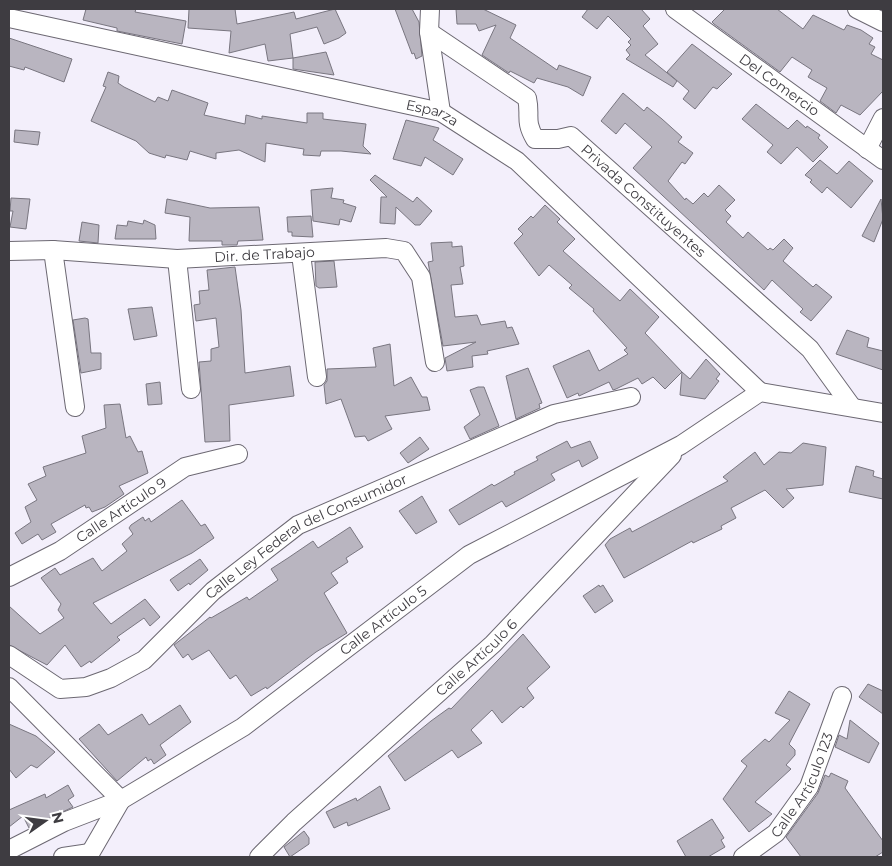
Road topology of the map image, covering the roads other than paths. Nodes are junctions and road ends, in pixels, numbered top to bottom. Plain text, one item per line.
1 (430, 9) edge
2 (675, 9) edge
3 (856, 9) edge
4 (9, 18) edge
5 (883, 22) edge
6 (429, 32) junction
7 (441, 112) junction
8 (883, 118) edge
9 (534, 139) junction
10 (867, 149) junction
11 (883, 160) edge
12 (517, 161) junction
13 (53, 250) junction
14 (9, 251) edge
15 (300, 254) junction
16 (177, 260) junction
17 (435, 362) dead end
18 (317, 378) dead end
19 (191, 389) dead end
20 (760, 392) junction
21 (631, 397) dead end
22 (75, 407) dead end
23 (852, 407) junction
24 (883, 412) edge
25 (681, 445) junction
26 (238, 454) dead end
27 (9, 577) edge
28 (9, 655) edge
29 (9, 687) edge
30 (842, 696) dead end
31 (121, 800) junction
32 (9, 850) edge
33 (89, 855) edge
34 (63, 857) edge
35 (259, 857) edge
36 (743, 857) edge

1 - 6 street
2 - 10 street, Del Comercio
3 - 5 street
4 - 7 street, Esparza
6 - 7 street
6 - 9 street
7 - 12 street, Esparza
8 - 10 street
9 - 12 street
9 - 23 street, Privada Constituyentes
10 - 11 street, Del Comercio
12 - 20 street, Esparza
13 - 14 street, Dir. de Trabajo
13 - 16 street, Dir. de Trabajo
13 - 22 street
15 - 16 street, Dir. de Trabajo
15 - 17 street, Dir. de Trabajo
15 - 18 street
16 - 19 street
20 - 23 street
20 - 25 street, Calle Artículo 5
21 - 28 street, Calle Ley Federal del Consumidor
23 - 24 street
25 - 31 street, Calle Artículo 5
25 - 35 street, Calle Artículo 6
26 - 27 street, Calle Artículo 9
29 - 31 street
30 - 36 street, Calle Artículo 123
31 - 32 street, Calle Artículo 5
31 - 33 street
33 - 34 street

